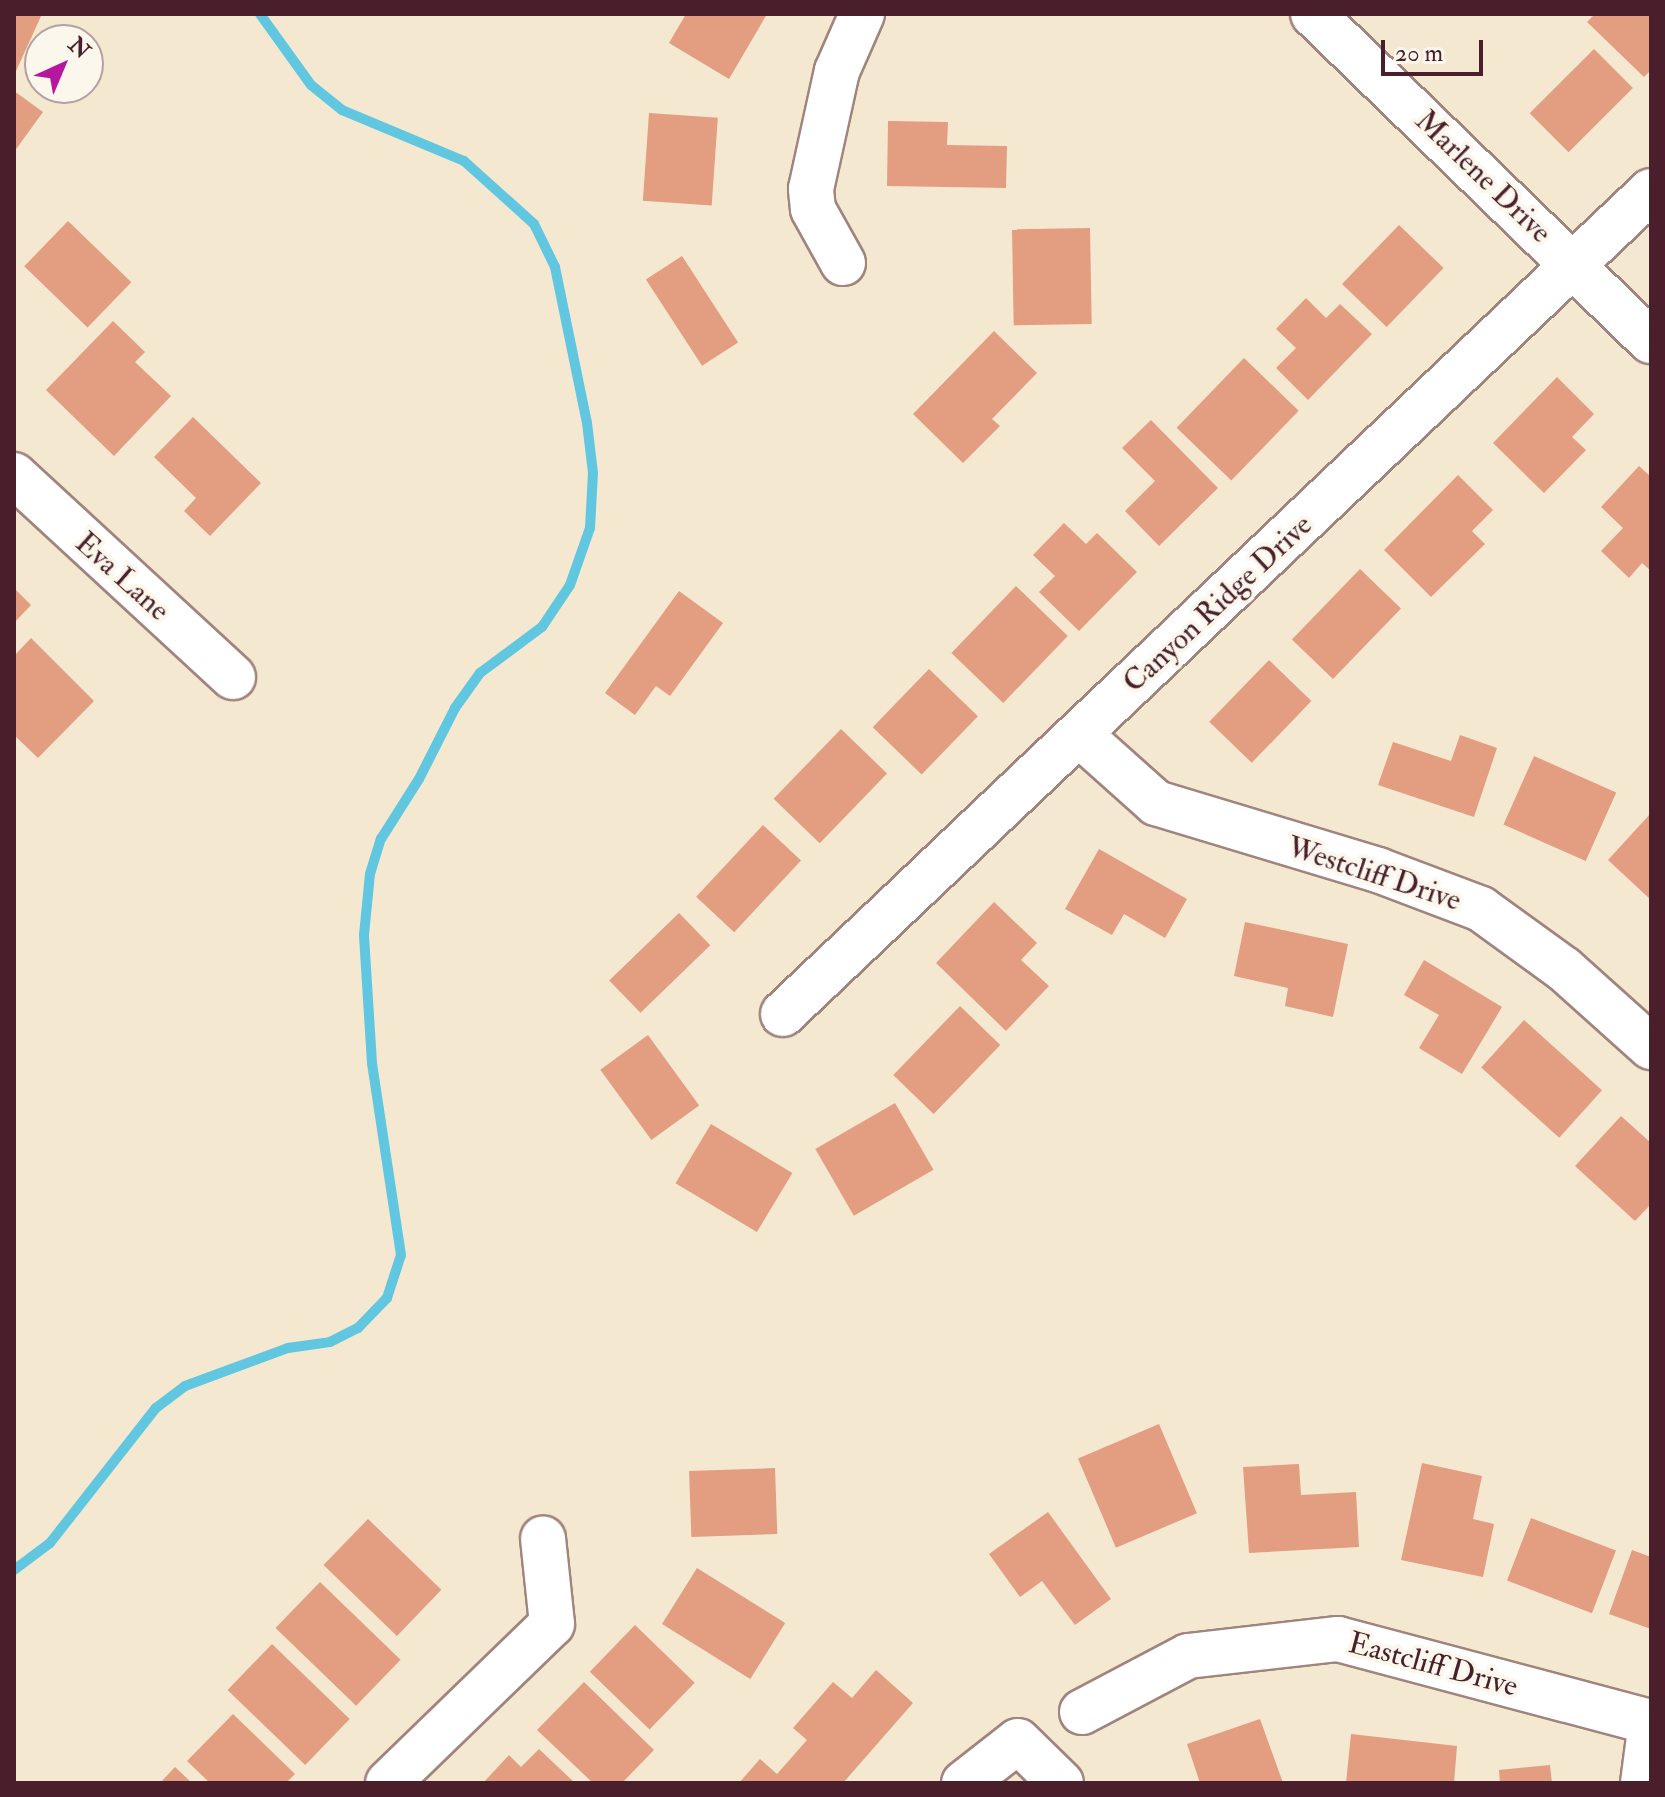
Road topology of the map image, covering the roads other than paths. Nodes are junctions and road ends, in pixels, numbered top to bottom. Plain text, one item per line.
1 (862, 14) edge
2 (1313, 14) edge
3 (1651, 191) edge
4 (843, 263) dead end
5 (1576, 266) junction
6 (1651, 341) edge
7 (14, 475) edge
8 (233, 677) dead end
9 (1080, 735) junction
10 (783, 1014) dead end
11 (1651, 1047) edge
12 (543, 1538) dead end
13 (1082, 1712) dead end
14 (1651, 1722) edge
15 (388, 1783) edge
16 (964, 1783) edge
17 (1061, 1783) edge
18 (1643, 1783) edge

1 - 4 street
2 - 5 street, Marlene Drive
3 - 5 street, Canyon Ridge Drive
5 - 6 street, Marlene Drive
5 - 9 street, Canyon Ridge Drive
7 - 8 street, Eva Lane
9 - 10 street, Canyon Ridge Drive
9 - 11 street, Westcliff Drive
12 - 15 street
13 - 14 street, Eastcliff Drive
14 - 18 street
16 - 17 street

